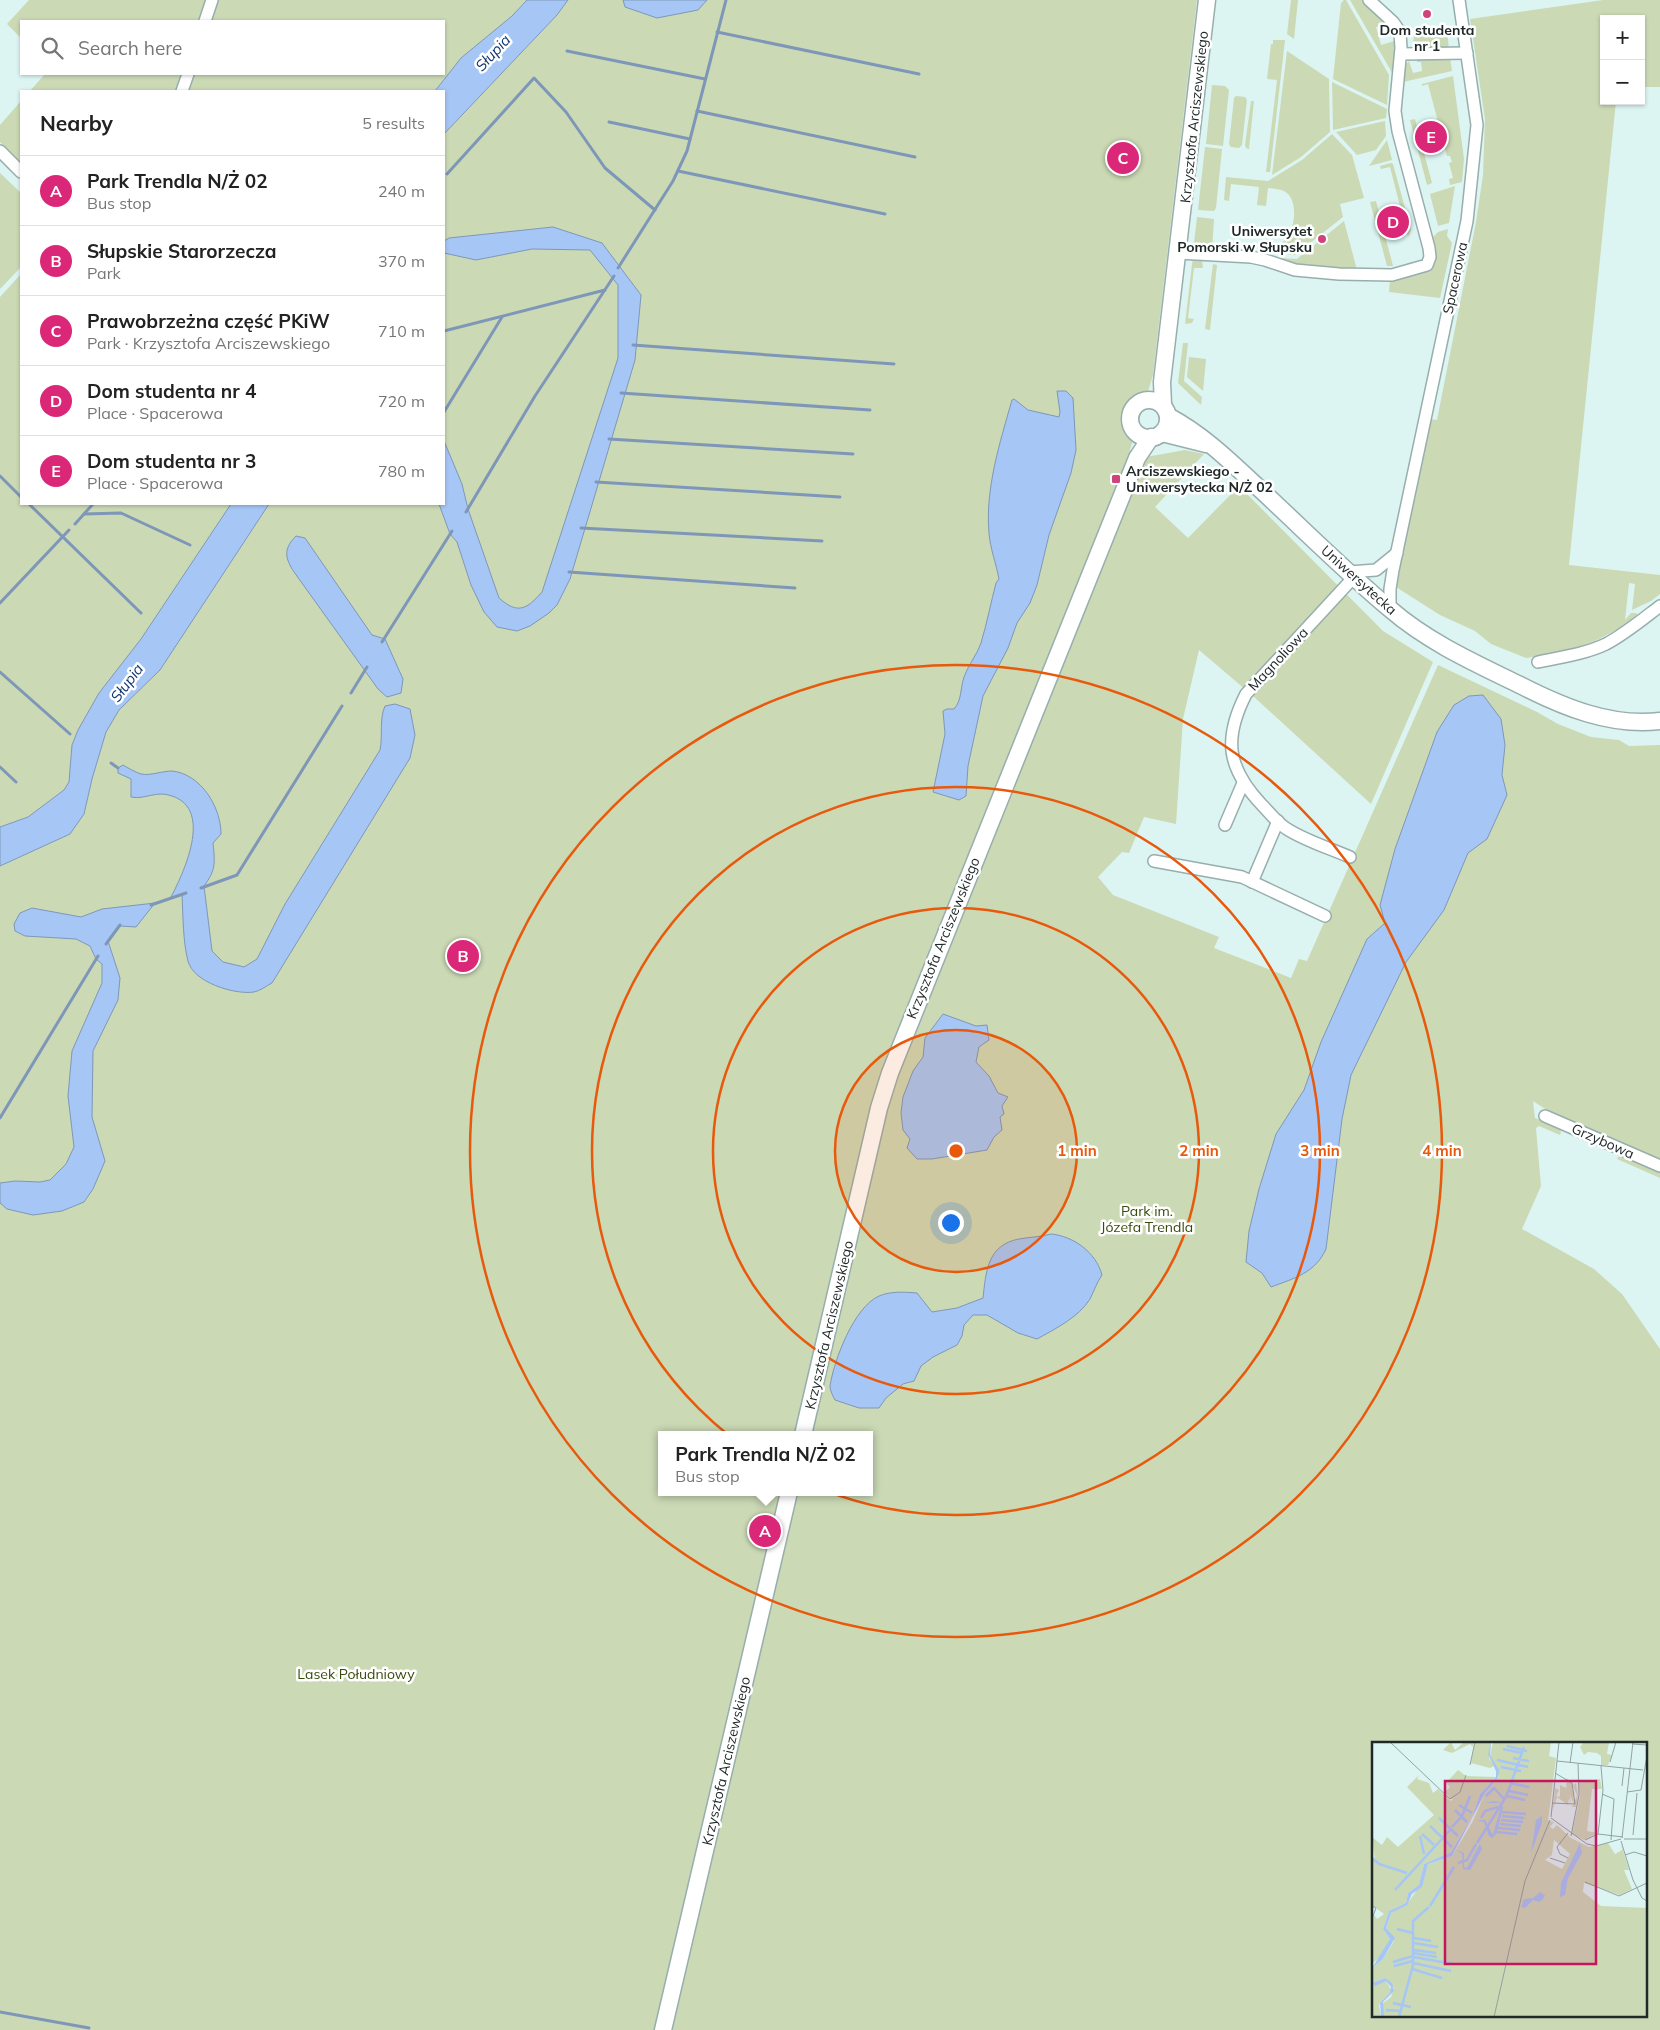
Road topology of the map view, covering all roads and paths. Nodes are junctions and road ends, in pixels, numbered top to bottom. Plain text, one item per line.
1 (212, 0) edge
2 (1207, 0) edge
3 (1369, 0) edge
4 (1459, 0) edge
5 (205, 20) edge
6 (1467, 53) junction
7 (1401, 54) junction
8 (188, 75) edge
9 (182, 90) edge
10 (0, 151) edge
11 (20, 171) edge
12 (1178, 253) junction
13 (1162, 382) junction
14 (1146, 400) junction
15 (1166, 411) junction
16 (1151, 435) junction
17 (1211, 445) junction
18 (1397, 553) junction
19 (1352, 574) junction
20 (1660, 606) edge
21 (1390, 610) junction
22 (1538, 662) dead end
23 (1660, 721) edge
24 (1243, 783) junction
25 (1278, 822) junction
26 (1224, 825) dead end
27 (1350, 857) dead end
28 (1154, 861) dead end
29 (1252, 882) junction
30 (1325, 916) dead end
31 (1545, 1116) dead end
32 (1660, 1166) edge
33 (804, 1431) edge
34 (789, 1496) edge
35 (663, 2030) edge

1 - 5 street
2 - 12 street, Krzysztofa Arciszewskiego
3 - 7 street
4 - 6 street, Spacerowa
6 - 7 street
6 - 18 street, Spacerowa
7 - 12 street
8 - 9 street
10 - 11 street
12 - 13 street, Krzysztofa Arciszewskiego
13 - 14 street
13 - 15 street, Krzysztofa Arciszewskiego
14 - 15 street
14 - 16 street
15 - 16 street
15 - 17 street, Uniwersytecka
16 - 17 street, Uniwersytecka
16 - 33 street, Krzysztofa Arciszewskiego
17 - 19 street, Uniwersytecka
18 - 19 street
18 - 21 street, Spacerowa
19 - 21 street, Uniwersytecka
19 - 24 street, Magnoliowa
20 - 22 street
21 - 23 street, Uniwersytecka
24 - 25 street, Magnoliowa
24 - 26 street
25 - 27 street, Magnoliowa
25 - 29 street
28 - 29 street
29 - 30 street
31 - 32 street, Grzybowa
34 - 35 street, Krzysztofa Arciszewskiego

